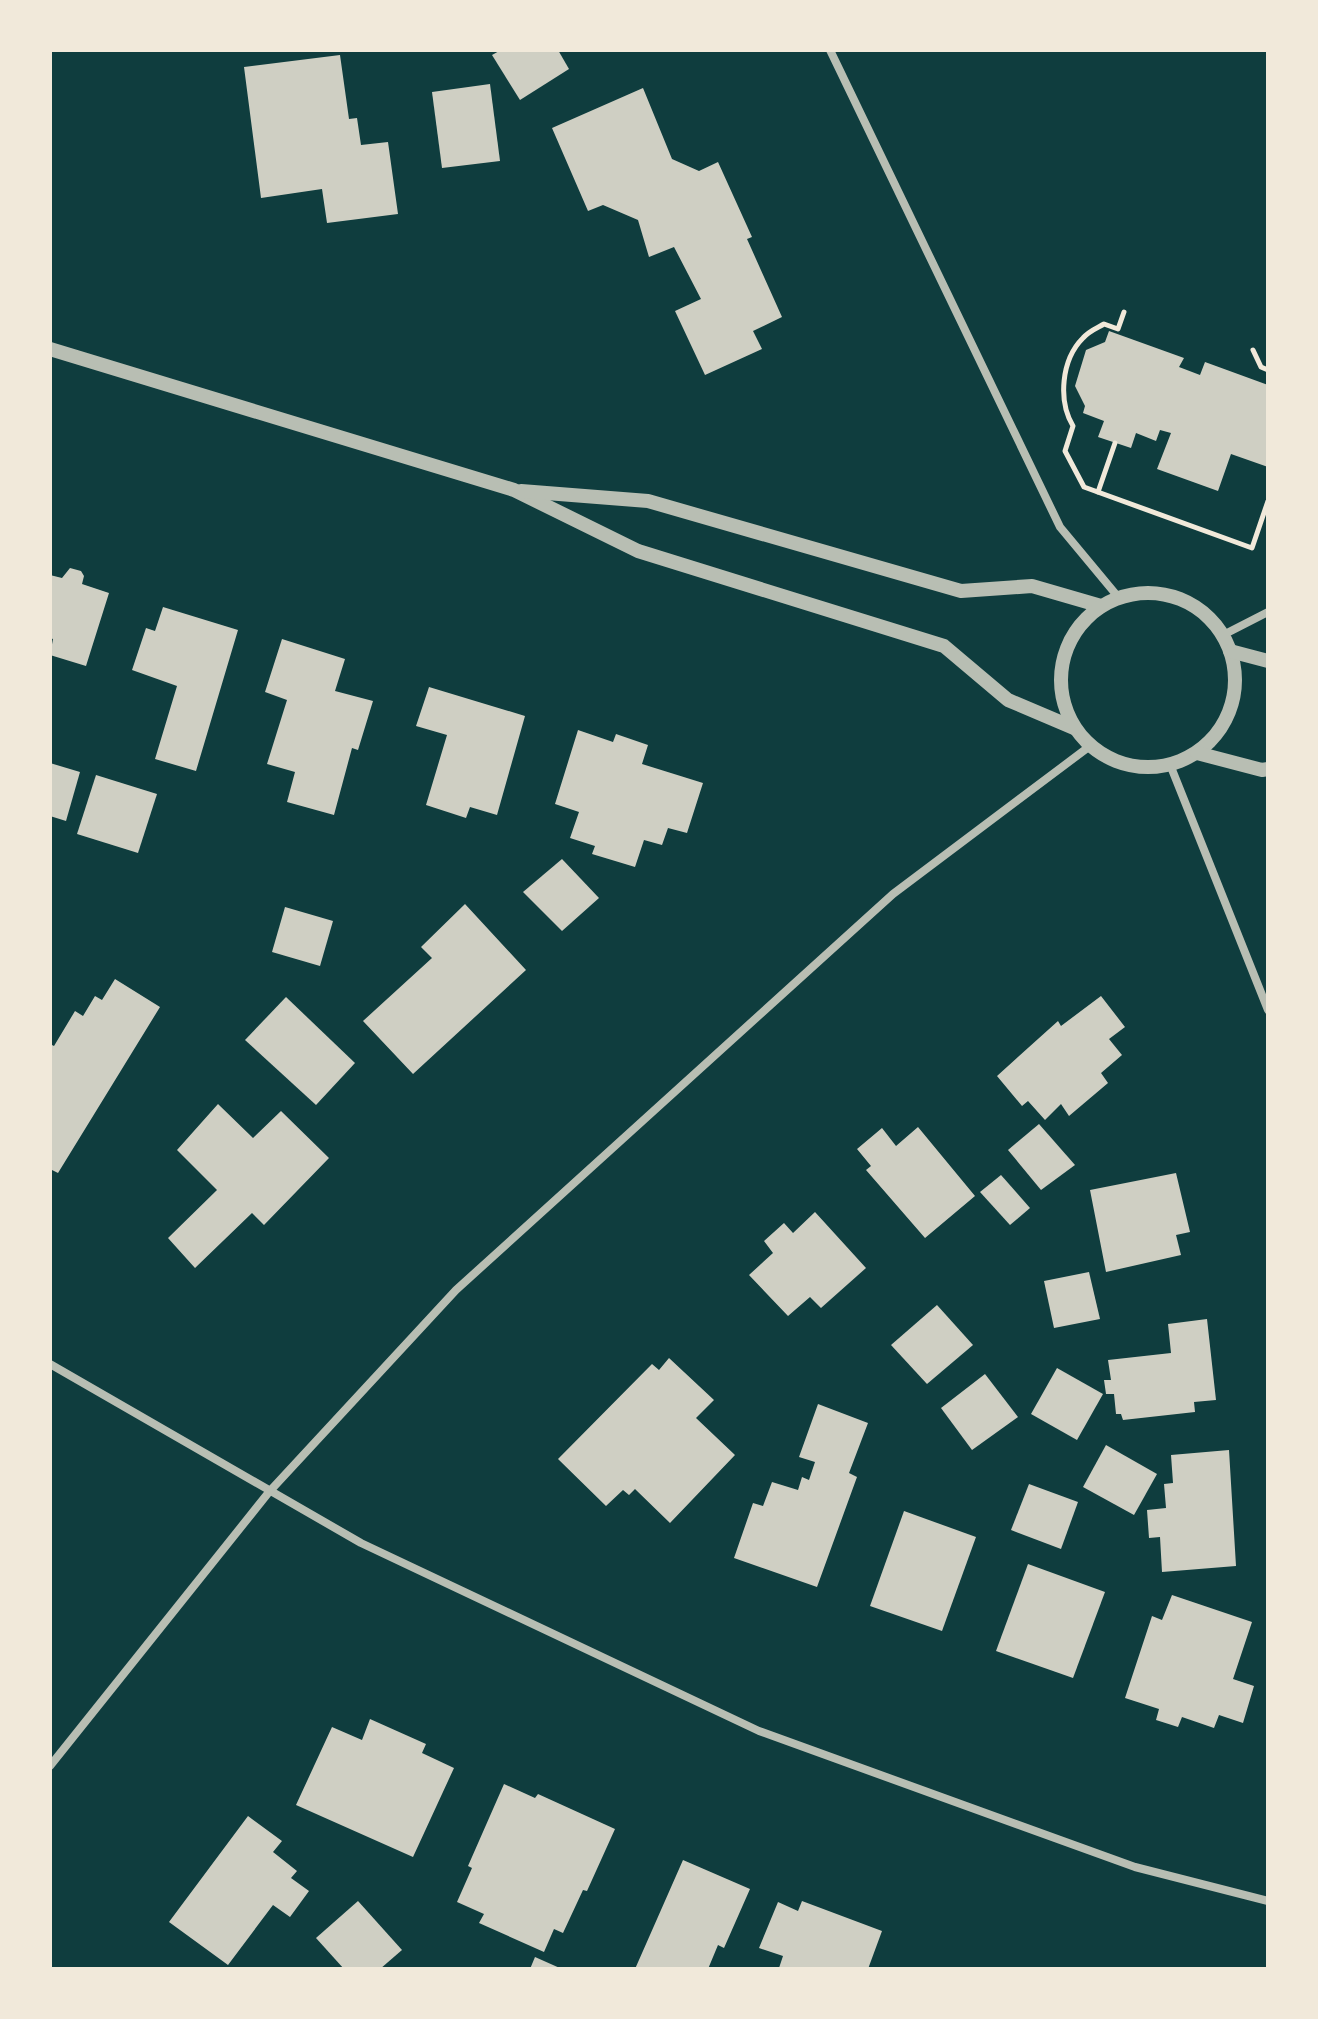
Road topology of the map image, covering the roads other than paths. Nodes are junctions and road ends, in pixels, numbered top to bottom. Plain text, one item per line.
1 (830, 50) edge
2 (50, 349) edge
3 (514, 490) junction
4 (1119, 598) junction
5 (1101, 606) junction
6 (1268, 612) edge
7 (1225, 634) junction
8 (1230, 651) junction
9 (1268, 661) edge
10 (1074, 728) junction
11 (1090, 746) junction
12 (1197, 753) junction
13 (1171, 767) junction
14 (1268, 769) edge
15 (1268, 1010) edge
16 (50, 1364) edge
17 (269, 1492) junction
18 (50, 1766) edge
19 (1268, 1901) edge

1 - 4 street
2 - 3 street
3 - 5 street
3 - 10 street
4 - 5 street
4 - 7 street
5 - 10 street
6 - 7 street
7 - 8 street
8 - 9 street
8 - 12 street
10 - 11 street
11 - 13 street
11 - 17 street
12 - 13 street
12 - 14 street
13 - 15 street
16 - 17 street
17 - 18 street
17 - 19 street

